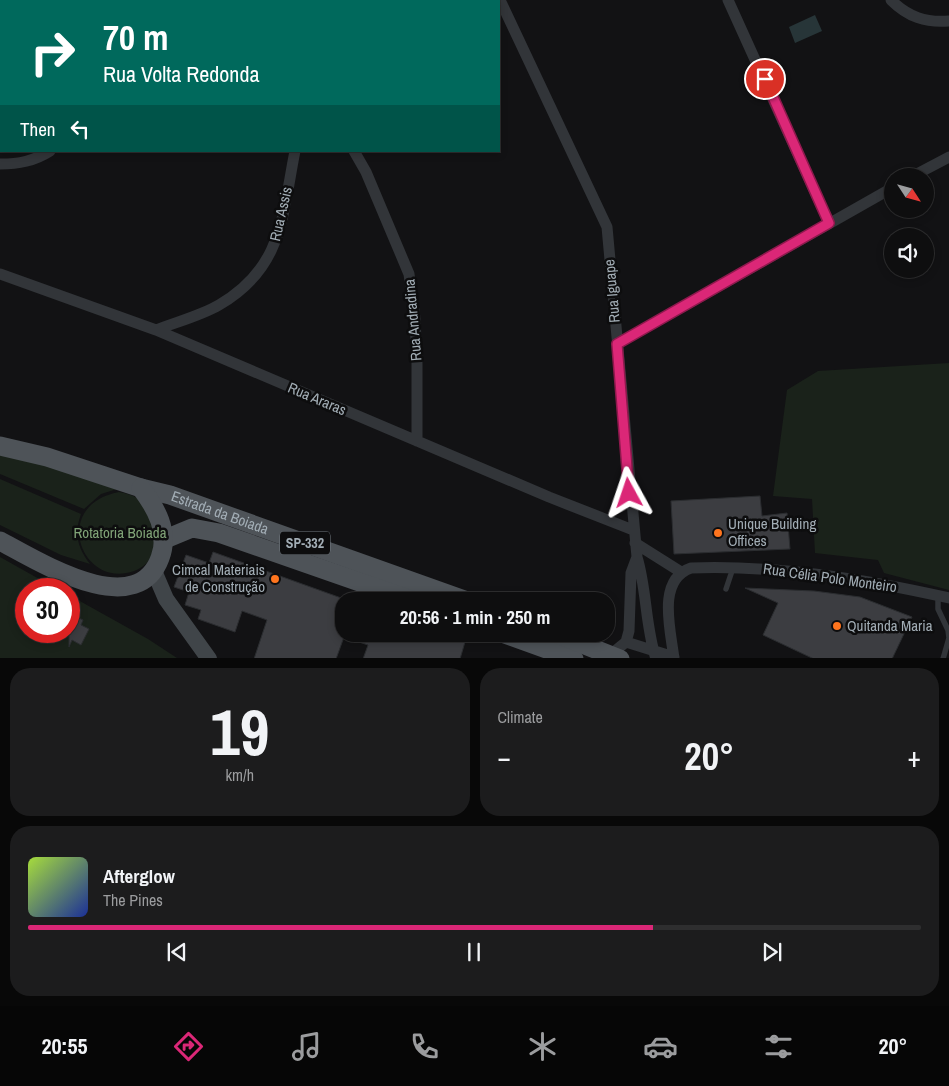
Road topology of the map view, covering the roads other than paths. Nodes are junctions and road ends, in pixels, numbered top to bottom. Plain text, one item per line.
1 (500, 0) edge
2 (728, 0) edge
3 (891, 0) edge
4 (949, 21) edge
5 (48, 152) edge
6 (294, 152) edge
7 (355, 152) edge
8 (949, 157) edge
9 (0, 164) edge
10 (929, 168) edge
11 (884, 192) edge
12 (829, 223) junction
13 (0, 274) edge
14 (156, 330) junction
15 (617, 344) junction
16 (417, 441) junction
17 (2, 448) edge
18 (141, 488) junction
19 (633, 530) junction
20 (162, 540) junction
21 (0, 542) edge
22 (636, 543) junction
23 (637, 557) junction
24 (733, 568) junction
25 (154, 571) junction
26 (681, 572) junction
27 (726, 589) dead end
28 (388, 592) edge
29 (442, 592) edge
30 (944, 597) edge
31 (528, 642) edge
32 (585, 642) edge
33 (619, 652) edge
34 (655, 655) edge
35 (204, 656) edge
36 (574, 658) edge
37 (674, 658) edge
38 (943, 658) edge

1 - 15 street, Rua Iguape
2 - 12 street
3 - 4 street
5 - 9 street
6 - 14 street, Rua Assis
7 - 16 street, Rua Andradina
8 - 10 street
11 - 12 street
12 - 15 street
13 - 14 street, Rua Araras
14 - 16 street, Rua Araras
15 - 19 street, Rua Iguape
16 - 19 street, Rua Araras
17 - 18 main road, SP-332
18 - 20 main road
18 - 29 main road, Estrada da Boiada / SP-332
19 - 22 street, Rua Iguape
20 - 25 main road
20 - 28 main road, Estrada da Boiada / SP-332
21 - 25 main road
22 - 23 street, Rua Iguape
22 - 26 street
23 - 33 street, Rua Iguape
23 - 34 street
24 - 26 street, Rua Célia Polo Monteiro
24 - 27 lane
24 - 30 street, Rua Célia Polo Monteiro
25 - 35 main road
26 - 37 street
30 - 38 lane
31 - 36 main road
32 - 33 main road
33 - 34 street
34 - 37 street

